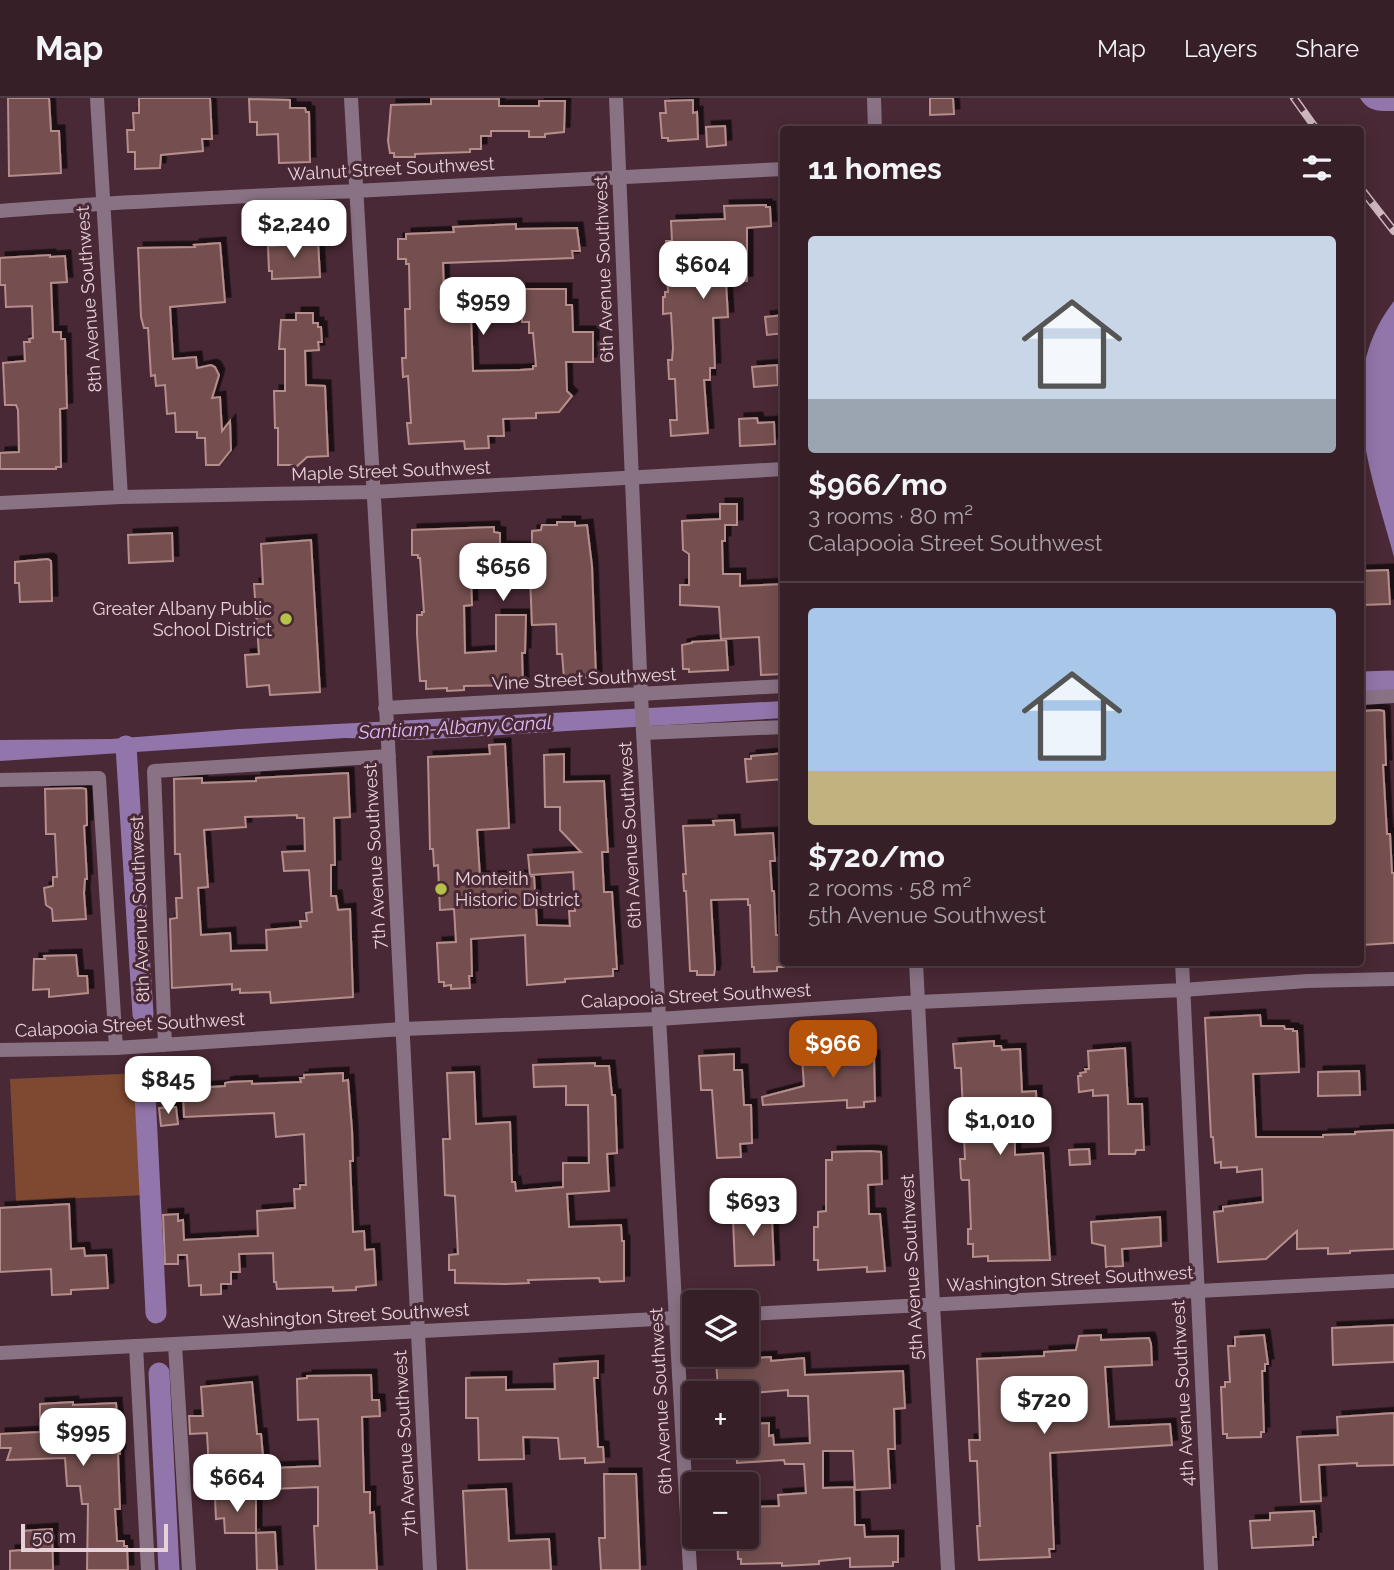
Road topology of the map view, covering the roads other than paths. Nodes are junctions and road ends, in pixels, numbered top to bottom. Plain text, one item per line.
1 (97, 98) edge
2 (351, 98) edge
3 (616, 98) edge
4 (874, 98) edge
5 (875, 126) edge
6 (780, 169) edge
7 (620, 175) junction
8 (356, 191) junction
9 (102, 202) junction
10 (0, 211) edge
11 (780, 469) edge
12 (632, 478) junction
13 (373, 492) junction
14 (121, 497) junction
15 (0, 503) edge
16 (780, 686) edge
17 (1394, 696) edge
18 (1364, 698) edge
19 (641, 700) junction
20 (386, 715) junction
21 (780, 727) edge
22 (644, 731) junction
23 (388, 749) junction
24 (0, 780) edge
25 (916, 966) edge
26 (1182, 966) edge
27 (1394, 979) edge
28 (1183, 990) junction
29 (919, 1002) junction
30 (658, 1019) junction
31 (403, 1029) junction
32 (165, 1045) junction
33 (116, 1048) junction
34 (0, 1050) edge
35 (1394, 1281) edge
36 (1197, 1291) junction
37 (933, 1305) junction
38 (759, 1313) edge
39 (676, 1318) junction
40 (682, 1318) edge
41 (418, 1332) junction
42 (174, 1345) junction
43 (136, 1346) junction
44 (0, 1353) edge
45 (148, 1570) edge
46 (189, 1570) edge
47 (430, 1570) edge
48 (690, 1570) edge
49 (948, 1570) edge
50 (1211, 1570) edge

1 - 9 street, 8th Avenue Southwest
2 - 8 street, 7th Avenue Southwest
3 - 7 street, 6th Avenue Southwest
4 - 5 street
6 - 7 street, Walnut Street Southwest
7 - 8 street, Walnut Street Southwest
7 - 12 street, 6th Avenue Southwest
8 - 9 street, Walnut Street Southwest
8 - 13 street, 7th Avenue Southwest
9 - 10 street, Walnut Street Southwest
9 - 14 street, 8th Avenue Southwest
11 - 12 street, Maple Street Southwest
12 - 13 street, Maple Street Southwest
12 - 19 street, 6th Avenue Southwest
13 - 14 street, Maple Street Southwest
13 - 20 street, 7th Avenue Southwest
14 - 15 street, Maple Street Southwest
16 - 19 street, Vine Street Southwest
17 - 18 street
19 - 20 street, Vine Street Southwest
19 - 22 street, 6th Avenue Southwest
20 - 23 street, 7th Avenue Southwest
21 - 22 street
22 - 30 street, 6th Avenue Southwest
23 - 31 street, 7th Avenue Southwest
23 - 32 street, 8th Avenue Southwest
24 - 33 street, 8th Avenue Southwest
25 - 29 street, 5th Avenue Southwest
26 - 28 street, 4th Avenue Southwest
27 - 28 street, Calapooia Street Southwest
28 - 29 street, Calapooia Street Southwest
28 - 36 street, 4th Avenue Southwest
29 - 30 street, Calapooia Street Southwest
29 - 37 street, 5th Avenue Southwest
30 - 31 street, Calapooia Street Southwest
30 - 39 street, 6th Avenue Southwest
31 - 32 street, Calapooia Street Southwest
31 - 41 street, 7th Avenue Southwest
32 - 33 street, Calapooia Street Southwest
33 - 34 street, Calapooia Street Southwest
35 - 36 street, Washington Street Southwest
36 - 37 street, Washington Street Southwest
36 - 50 street, 4th Avenue Southwest
37 - 38 street, Washington Street Southwest
37 - 49 street, 5th Avenue Southwest
39 - 40 street, Washington Street Southwest
39 - 41 street, Washington Street Southwest
39 - 48 street, 6th Avenue Southwest
41 - 42 street, Washington Street Southwest
41 - 47 street, 7th Avenue Southwest
42 - 43 street, Washington Street Southwest
42 - 46 street
43 - 44 street, Washington Street Southwest
43 - 45 street

